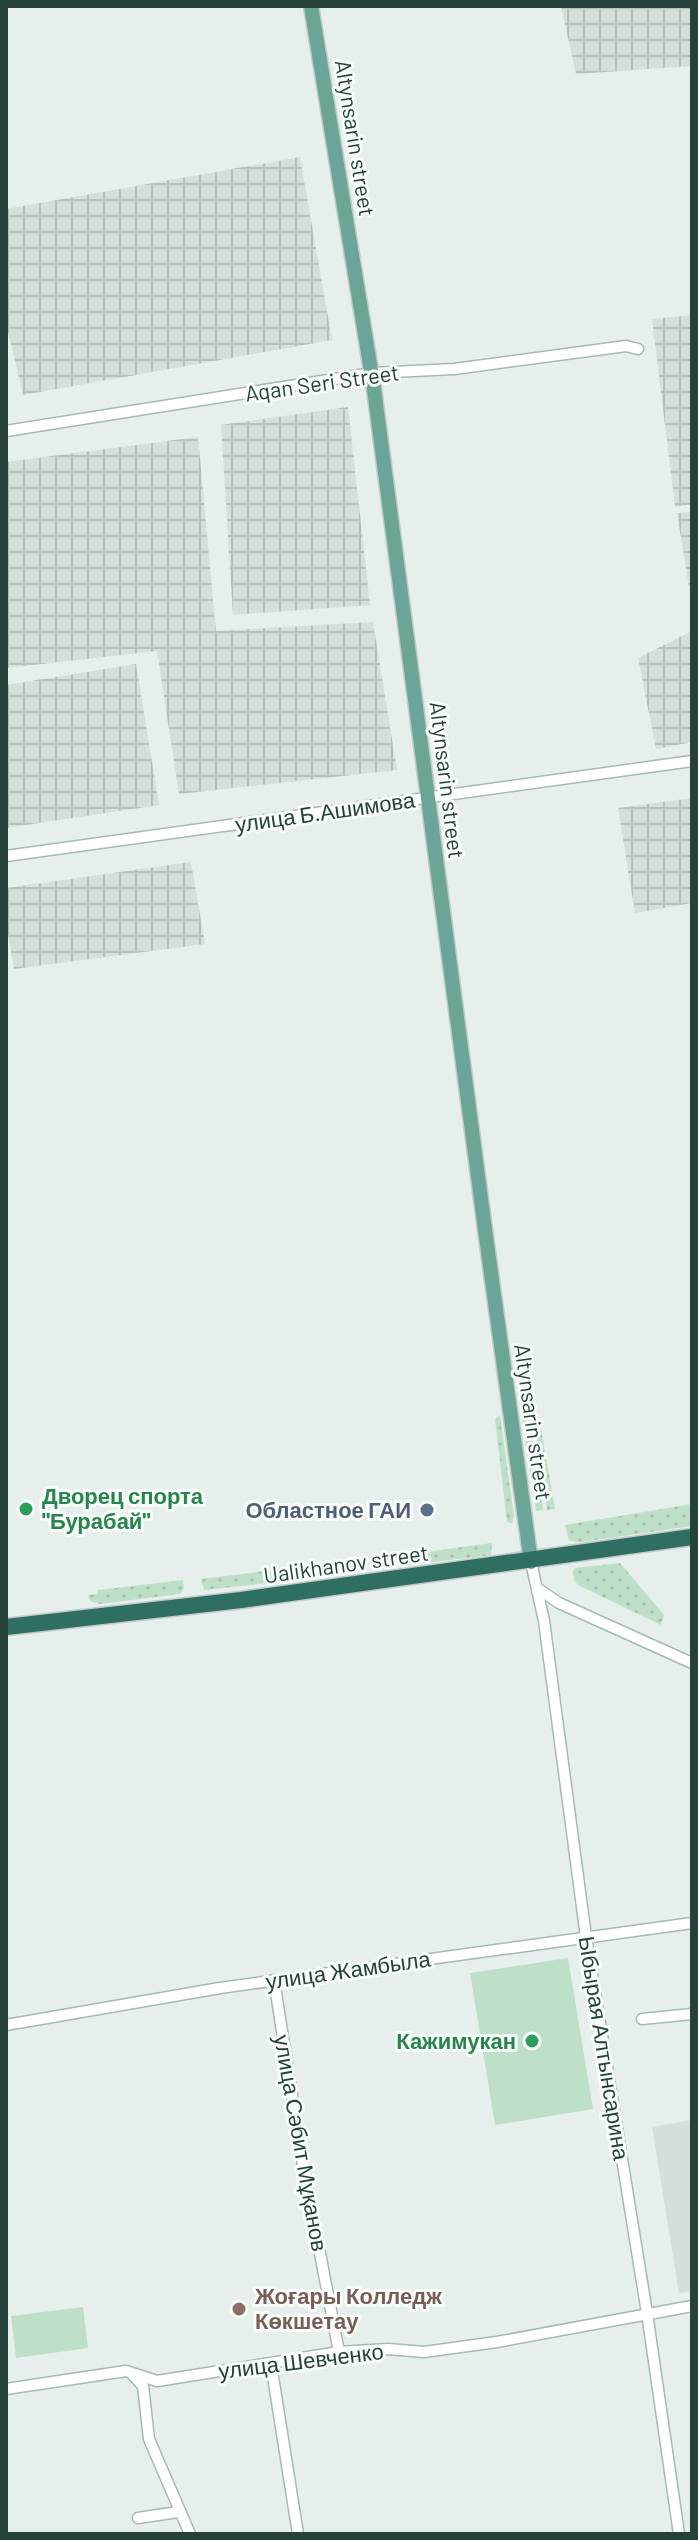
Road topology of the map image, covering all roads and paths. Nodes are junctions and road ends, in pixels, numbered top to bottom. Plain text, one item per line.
1 (311, 6) edge
2 (638, 349) dead end
3 (372, 373) junction
4 (6, 431) edge
5 (692, 761) edge
6 (427, 798) junction
7 (6, 856) edge
8 (692, 1537) edge
9 (531, 1562) junction
10 (537, 1588) junction
11 (6, 1627) edge
12 (692, 1663) edge
13 (692, 1923) edge
14 (586, 1937) junction
15 (274, 1980) junction
16 (692, 2014) edge
17 (642, 2019) dead end
18 (6, 2025) edge
19 (692, 2306) edge
20 (647, 2313) junction
21 (339, 2352) junction
22 (271, 2364) junction
23 (126, 2371) junction
24 (6, 2389) edge
25 (178, 2512) junction
26 (138, 2518) dead end
27 (190, 2534) edge
28 (298, 2534) edge
29 (679, 2534) edge

1 - 3 main road, Altynsarin street
2 - 3 street, Aqan Seri Street
3 - 4 street, Aqan Seri Street
3 - 6 main road, Altynsarin street
5 - 6 street, улица Б.Ашимова
6 - 7 street, улица Б.Ашимова
6 - 9 main road, Altynsarin street
8 - 9 highway, Ualikhanov street
9 - 10 street, Ыбырая Алтынсарина
9 - 11 highway, Ualikhanov street
10 - 12 street
10 - 14 street, Ыбырая Алтынсарина
13 - 14 street, улица Жамбыла
14 - 15 street, улица Жамбыла
14 - 20 street, Ыбырая Алтынсарина
15 - 18 street, улица Жамбыла
15 - 21 street, улица Сәбит Мұқанов
16 - 17 street
19 - 20 street, улица Шевченко
20 - 21 street, улица Шевченко
20 - 29 street, Ыбырая Алтынсарина
21 - 22 street, улица Шевченко
22 - 23 street, улица Шевченко
22 - 28 street
23 - 24 street, улица Шевченко
23 - 25 street
25 - 26 street
25 - 27 street

